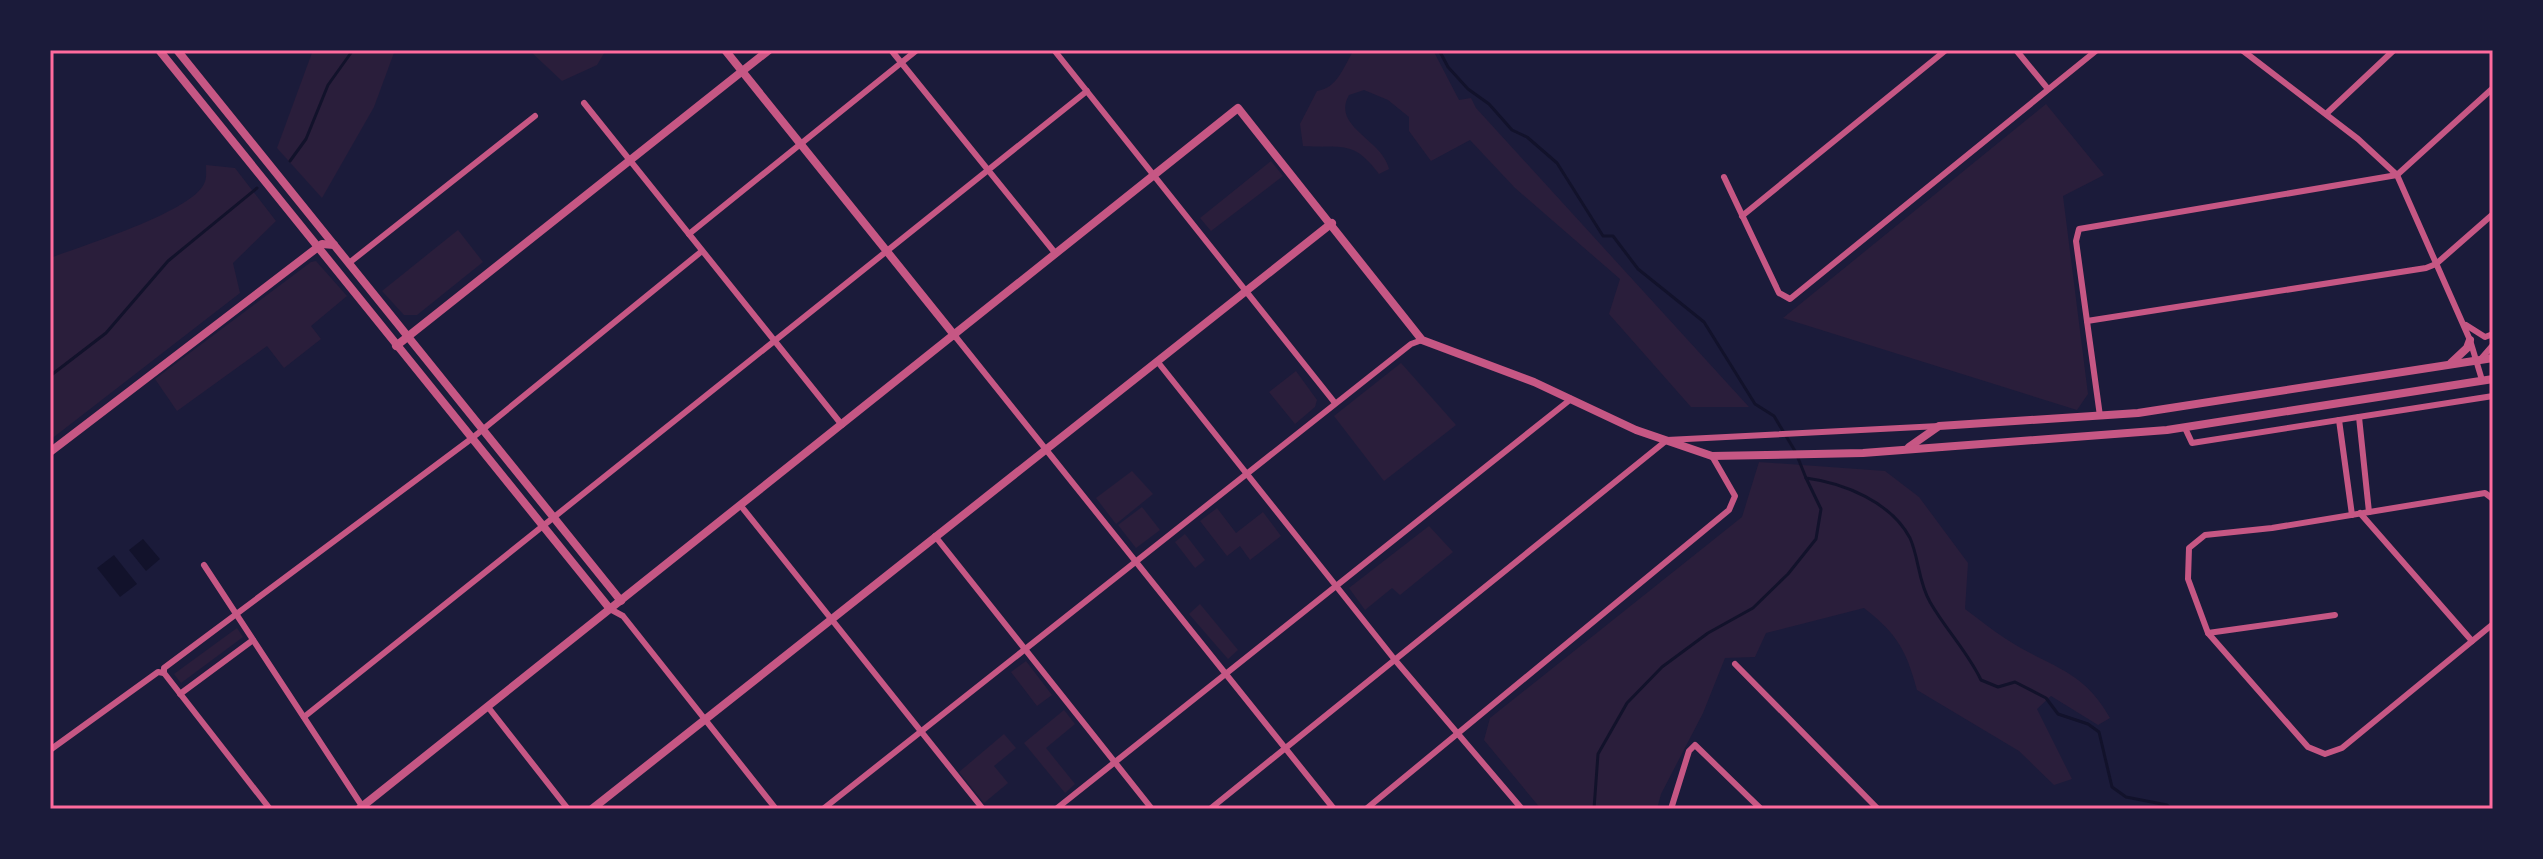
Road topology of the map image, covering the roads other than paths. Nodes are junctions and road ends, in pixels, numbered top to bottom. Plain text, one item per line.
1 (159, 50) edge
2 (177, 50) edge
3 (725, 50) edge
4 (769, 50) edge
5 (891, 50) edge
6 (917, 50) edge
7 (1054, 50) edge
8 (1946, 50) edge
9 (2016, 50) edge
10 (2097, 50) edge
11 (2242, 50) edge
12 (2394, 50) edge
13 (901, 63) junction
14 (742, 71) junction
15 (203, 82) junction
16 (2493, 88) edge
17 (2048, 89) junction
18 (192, 91) junction
19 (1087, 91) junction
20 (584, 103) dead end
21 (2326, 114) junction
22 (535, 116) dead end
23 (800, 144) junction
24 (630, 160) junction
25 (988, 170) junction
26 (1154, 175) junction
27 (2397, 175) junction
28 (1724, 177) dead end
29 (2493, 214) edge
30 (1742, 216) junction
31 (1332, 223) junction
32 (689, 234) junction
33 (334, 245) junction
34 (317, 248) junction
35 (702, 251) junction
36 (887, 251) junction
37 (1056, 254) junction
38 (349, 263) junction
39 (2436, 264) junction
40 (332, 266) junction
41 (1246, 291) junction
42 (2087, 321) junction
43 (2463, 322) junction
44 (2493, 334) edge
45 (955, 336) junction
46 (408, 337) junction
47 (1422, 340) junction
48 (2470, 340) junction
49 (775, 341) junction
50 (2493, 345) edge
51 (396, 346) junction
52 (2493, 358) edge
53 (1157, 361) junction
54 (2478, 361) junction
55 (2447, 366) junction
56 (2493, 379) edge
57 (2482, 380) junction
58 (2493, 396) edge
59 (1571, 399) junction
60 (1335, 403) junction
61 (2100, 416) junction
62 (2359, 417) junction
63 (2339, 420) junction
64 (842, 425) junction
65 (1939, 426) junction
66 (2185, 428) junction
67 (482, 429) junction
68 (471, 439) junction
69 (1667, 440) junction
70 (1908, 448) junction
71 (1045, 449) junction
72 (50, 452) edge
73 (1712, 456) junction
74 (1246, 472) junction
75 (2493, 499) edge
76 (741, 506) junction
77 (2369, 512) junction
78 (2360, 513) junction
79 (2352, 515) junction
80 (554, 518) junction
81 (542, 527) junction
82 (935, 536) junction
83 (1135, 561) junction
84 (204, 565) dead end
85 (1335, 586) junction
86 (621, 601) junction
87 (610, 609) junction
88 (237, 614) junction
89 (2335, 615) dead end
90 (623, 616) junction
91 (831, 619) junction
92 (2493, 624) edge
93 (2208, 633) junction
94 (253, 640) junction
95 (2472, 641) junction
96 (1025, 649) junction
97 (1395, 660) junction
98 (1735, 664) dead end
99 (164, 673) junction
100 (1225, 673) junction
101 (180, 694) junction
102 (488, 707) junction
103 (304, 717) junction
104 (705, 719) junction
105 (921, 731) junction
106 (1458, 735) junction
107 (1285, 749) junction
108 (50, 750) edge
109 (1114, 761) junction
110 (362, 808) edge
111 (270, 809) edge
112 (568, 809) edge
113 (592, 809) edge
114 (776, 809) edge
115 (823, 809) edge
116 (983, 809) edge
117 (1056, 809) edge
118 (1152, 809) edge
119 (1210, 809) edge
120 (1334, 809) edge
121 (1366, 809) edge
122 (1522, 809) edge
123 (1671, 809) edge
124 (1761, 809) edge
125 (1878, 809) edge

1 - 18 street
2 - 15 street
3 - 14 street
4 - 14 street
5 - 13 street
6 - 13 street
7 - 19 street
8 - 30 street
9 - 17 street
10 - 17 street
11 - 21 street
12 - 21 street
13 - 23 street
13 - 25 street
14 - 23 street
14 - 24 street
15 - 18 street
15 - 33 street
16 - 27 street
17 - 30 street
18 - 34 street
19 - 25 street
19 - 26 street
20 - 24 street
21 - 27 street
22 - 38 street
23 - 32 street
23 - 36 street
24 - 32 street
24 - 46 street
25 - 36 street
25 - 37 street
26 - 31 street
26 - 37 street
26 - 41 street
27 - 39 street
27 - 42 street
28 - 30 street
29 - 39 street
31 - 41 street
31 - 47 street
32 - 35 street
33 - 34 street
33 - 38 street
34 - 40 street
34 - 72 street
35 - 49 street
35 - 67 street
36 - 45 street
36 - 49 street
37 - 45 street
38 - 40 street
38 - 46 street
39 - 42 street
39 - 43 street
40 - 51 street
41 - 53 street
41 - 60 street
42 - 61 street
43 - 44 street
43 - 48 street
45 - 64 street
45 - 71 street
46 - 51 street
46 - 67 street
47 - 59 street
47 - 60 street
48 - 54 street
48 - 55 street
49 - 64 street
49 - 80 street
50 - 54 street
51 - 68 street
52 - 54 street
53 - 71 street
53 - 74 street
54 - 55 street
54 - 57 street
55 - 61 street
56 - 57 street
57 - 66 street
58 - 62 street
59 - 69 street
59 - 85 street
60 - 74 street
61 - 65 street
62 - 63 street
62 - 77 street
63 - 66 street
63 - 79 street
64 - 76 street
65 - 69 street
65 - 70 street
66 - 70 street
67 - 68 street
67 - 80 street
68 - 81 street
68 - 88 street
69 - 73 street
69 - 97 street
70 - 73 street
71 - 82 street
71 - 83 street
73 - 106 street
74 - 83 street
74 - 85 street
75 - 77 street
76 - 86 street
76 - 91 street
77 - 78 street
78 - 79 street
78 - 95 street
79 - 93 street
80 - 81 street
80 - 86 street
81 - 87 street
81 - 103 street
82 - 91 street
82 - 96 street
83 - 96 street
83 - 100 street
84 - 88 street
85 - 97 street
85 - 100 street
86 - 87 street
86 - 90 street
87 - 90 street
87 - 102 street
88 - 94 street
88 - 99 street
89 - 93 street
90 - 104 street
91 - 104 street
91 - 105 street
92 - 95 street
93 - 95 street
94 - 101 street
94 - 103 street
96 - 105 street
96 - 109 street
97 - 106 street
97 - 107 street
98 - 125 street
99 - 101 street
99 - 108 street
100 - 107 street
100 - 109 street
101 - 111 street
102 - 110 street
102 - 112 street
103 - 110 street
104 - 113 street
104 - 114 street
105 - 115 street
105 - 116 street
106 - 121 street
106 - 122 street
107 - 119 street
107 - 120 street
109 - 117 street
109 - 118 street
123 - 124 street

